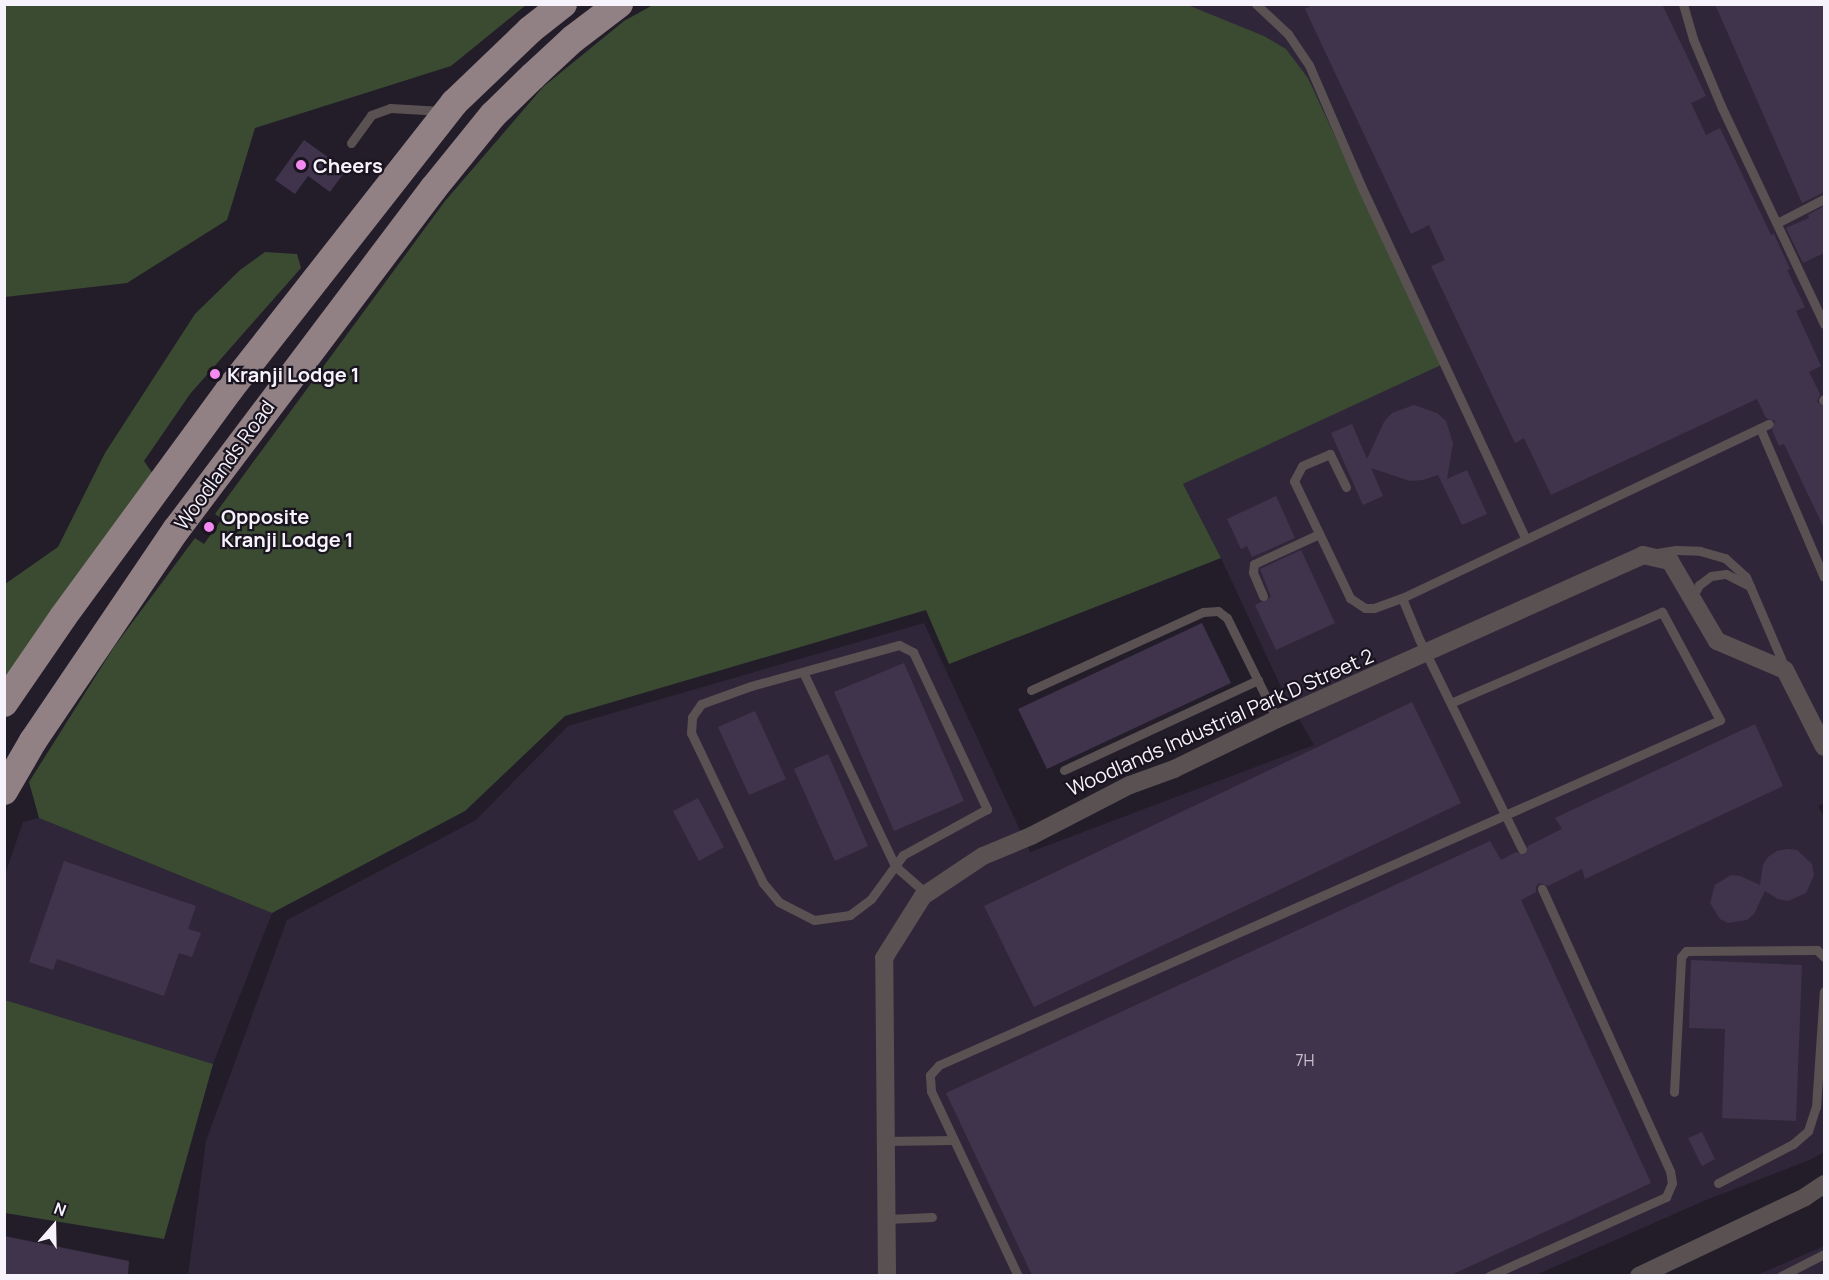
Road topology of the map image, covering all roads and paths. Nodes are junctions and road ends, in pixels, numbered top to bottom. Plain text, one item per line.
1 (563, 4) edge
2 (619, 4) edge
3 (1256, 4) edge
4 (1683, 4) edge
5 (448, 111) junction
6 (351, 143) dead end
7 (1824, 199) edge
8 (1777, 223) junction
9 (1824, 324) edge
10 (1769, 424) dead end
11 (1760, 428) junction
12 (1346, 487) dead end
13 (1319, 534) junction
14 (1526, 539) junction
15 (1643, 555) junction
16 (1824, 577) edge
17 (1750, 586) junction
18 (1263, 596) dead end
19 (1402, 598) junction
20 (1692, 598) junction
21 (1426, 653) junction
22 (1785, 670) junction
23 (803, 672) junction
24 (1258, 680) junction
25 (1031, 690) dead end
26 (4, 703) edge
27 (1451, 703) junction
28 (1277, 719) junction
29 (1824, 747) edge
30 (1064, 770) dead end
31 (7, 781) edge
32 (1505, 816) junction
33 (1522, 849) dead end
34 (895, 866) junction
35 (1542, 889) dead end
36 (927, 894) junction
37 (1824, 957) edge
38 (1824, 991) edge
39 (1824, 996) edge
40 (1674, 1092) dead end
41 (954, 1140) junction
42 (886, 1141) junction
43 (1718, 1184) dead end
44 (1824, 1184) edge
45 (932, 1217) dead end
46 (887, 1219) junction
47 (1824, 1254) edge
48 (887, 1275) edge
49 (1018, 1275) edge
50 (1489, 1275) edge
51 (1639, 1275) edge
52 (1781, 1275) edge

1 - 5 main road, Woodlands Road
2 - 31 main road, Woodlands Road
3 - 14 lane
4 - 8 lane
5 - 6 lane
5 - 26 main road, Woodlands Road
7 - 8 lane
8 - 9 lane
10 - 11 lane
11 - 14 lane
11 - 16 lane
12 - 13 lane
13 - 18 lane
13 - 19 lane
14 - 19 lane
15 - 17 lane
15 - 20 street
15 - 21 street, Woodlands Industrial Park D Street 2
17 - 20 lane
17 - 22 lane
19 - 21 lane
20 - 22 street
21 - 27 lane
21 - 28 street, Woodlands Industrial Park D Street 2
22 - 29 street
23 - 34 lane
23 - 34 lane
23 - 34 lane
24 - 25 lane
24 - 28 lane
24 - 30 lane
27 - 32 lane
27 - 32 lane
28 - 36 street, Woodlands Industrial Park D Street 2
32 - 33 lane
32 - 41 lane
34 - 36 lane
35 - 50 lane
36 - 42 street, Woodlands Industrial Park D Street 2
37 - 40 lane
38 - 39 lane
39 - 43 lane
41 - 42 lane
41 - 49 lane
42 - 46 street, Woodlands Industrial Park D Street 2
44 - 51 street
45 - 46 lane
46 - 48 street, Woodlands Industrial Park D Street 2
47 - 52 lane

